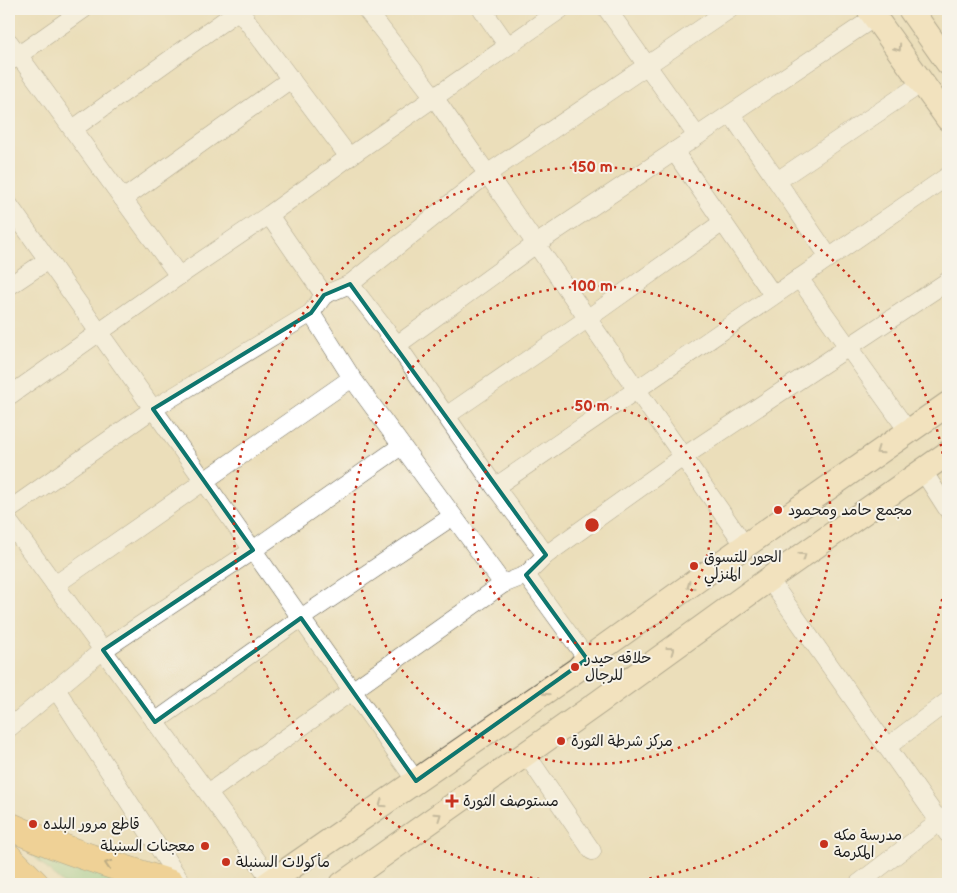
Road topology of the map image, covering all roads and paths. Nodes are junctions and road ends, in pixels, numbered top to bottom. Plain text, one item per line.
1 (84, 9) edge
2 (239, 9) edge
3 (366, 9) edge
4 (482, 9) edge
5 (561, 9) edge
6 (607, 9) edge
7 (730, 9) edge
8 (910, 9) edge
9 (872, 13) edge
10 (508, 46) junction
11 (12, 53) edge
12 (948, 63) edge
13 (647, 65) junction
14 (291, 79) junction
15 (922, 83) junction
16 (434, 97) junction
17 (731, 114) junction
18 (948, 120) edge
19 (73, 130) junction
20 (698, 136) junction
21 (674, 151) junction
22 (350, 157) junction
23 (487, 174) junction
24 (948, 176) edge
25 (777, 181) junction
26 (123, 199) junction
27 (9, 204) edge
28 (269, 215) junction
29 (723, 222) junction
30 (536, 244) junction
31 (829, 257) junction
32 (48, 260) junction
33 (179, 276) junction
34 (799, 278) junction
35 (948, 281) edge
36 (350, 284) junction
37 (9, 286) edge
38 (324, 295) junction
39 (773, 296) junction
40 (311, 313) junction
41 (588, 319) junction
42 (99, 332) junction
43 (397, 345) junction
44 (848, 347) junction
45 (352, 378) junction
46 (636, 389) junction
47 (9, 396) edge
48 (948, 404) edge
49 (153, 409) junction
50 (446, 416) junction
51 (908, 431) junction
52 (402, 446) junction
53 (948, 454) edge
54 (683, 457) junction
55 (923, 471) junction
56 (204, 480) junction
57 (495, 487) junction
58 (9, 510) edge
59 (948, 510) edge
60 (453, 516) junction
61 (9, 522) edge
62 (745, 546) junction
63 (253, 550) junction
64 (546, 556) junction
65 (526, 575) junction
66 (769, 579) junction
67 (55, 584) junction
68 (503, 584) junction
69 (301, 618) junction
70 (103, 650) junction
71 (582, 664) junction
72 (56, 690) junction
73 (352, 691) junction
74 (599, 702) junction
75 (948, 702) edge
76 (155, 722) junction
77 (9, 728) edge
78 (887, 747) junction
79 (526, 754) junction
80 (416, 781) junction
81 (208, 793) junction
82 (945, 824) edge
83 (9, 826) edge
84 (592, 851) dead end
85 (9, 858) edge
86 (270, 883) edge
87 (35, 884) edge
88 (171, 884) edge
89 (182, 884) edge
90 (342, 884) edge
91 (858, 884) edge

1 - 11 street
2 - 14 street
2 - 19 street
3 - 16 street
4 - 10 street
5 - 10 street
6 - 13 street
7 - 13 street
8 - 12 street
9 -> 15 street
9 - 17 street
10 - 16 street
11 - 19 street
13 - 20 street
13 - 23 street
14 - 22 street
14 - 26 street
15 - 18 street
15 - 25 street
16 - 22 street
16 - 23 street
17 - 20 street
17 - 25 street
19 - 26 street
20 - 21 street
21 - 29 street
21 - 30 street
22 - 28 street
23 - 30 street
23 - 36 street
24 - 31 street
25 - 31 street
26 - 33 street
27 - 32 street
28 - 33 street
28 - 38 street
29 - 39 street
29 - 41 street
30 - 41 street
30 - 43 street
31 - 34 street
32 - 37 street
32 - 42 street
33 - 42 street
34 - 39 street
34 - 44 street
35 - 44 street
36 - 38 street
36 - 43 street
38 - 40 street
39 - 46 street
40 - 45 street
40 - 49 street
41 - 46 street
41 - 50 street
42 - 47 street
42 - 49 street
43 - 50 street
44 - 51 street
44 - 54 street
45 - 52 street
45 - 56 street
46 - 54 street
46 - 57 street
48 - 51 street
49 - 56 street
49 - 58 street
50 - 57 street
51 -> 62 street
52 - 60 street
52 - 63 street
53 - 55 street
54 - 62 street
54 - 64 street
55 - 59 street
66 -> 55 street
56 - 63 street
56 - 67 street
57 - 64 street
60 - 68 street
60 - 69 street
61 - 67 street
62 -> 71 street
63 - 69 street
63 - 70 street
64 - 65 street
65 - 68 street
65 - 71 street
74 -> 66 street
66 - 78 street
67 - 70 street
68 - 73 street
69 - 73 street
69 - 76 street
70 - 72 street
70 - 76 street
71 - 74 street
71 -> 80 street
72 - 77 street
72 - 89 street
73 - 80 street
73 - 81 street
74 - 79 street
75 - 78 street
76 - 81 street
78 - 82 street
79 - 84 street
90 -> 79 street
80 -> 86 street
81 - 86 street
82 - 91 street
88 -> 83 highway
85 - 87 highway

